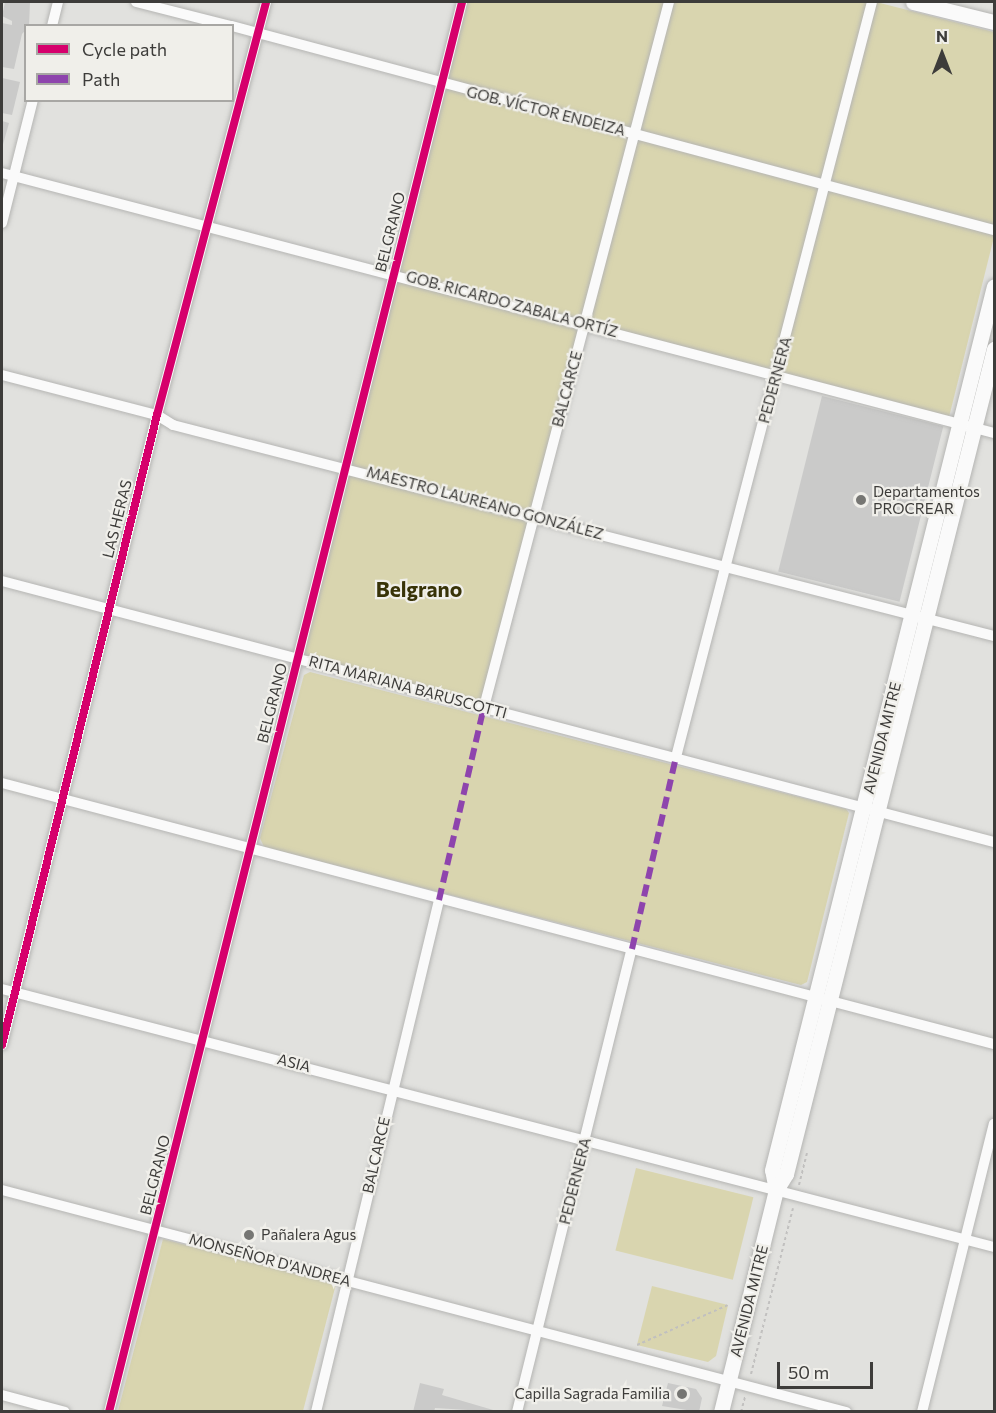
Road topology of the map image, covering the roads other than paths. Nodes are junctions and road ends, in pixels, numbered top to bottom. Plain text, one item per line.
1 (58, 2) edge
2 (136, 2) edge
3 (266, 2) edge
4 (462, 2) edge
5 (669, 2) edge
6 (872, 2) edge
7 (913, 2) edge
8 (994, 22) edge
9 (52, 24) edge
10 (224, 24) edge
11 (234, 26) edge
12 (258, 32) junction
13 (441, 84) junction
14 (32, 102) edge
15 (634, 134) junction
16 (2, 173) edge
17 (13, 176) junction
18 (826, 182) junction
19 (2, 223) edge
20 (208, 225) junction
21 (994, 230) edge
22 (394, 273) junction
23 (994, 286) edge
24 (584, 323) junction
25 (994, 349) edge
26 (2, 375) edge
27 (777, 375) junction
28 (157, 415) junction
29 (967, 426) junction
30 (994, 433) edge
31 (344, 467) junction
32 (533, 515) junction
33 (726, 567) junction
34 (2, 581) edge
35 (109, 609) junction
36 (920, 616) junction
37 (994, 636) edge
38 (297, 658) junction
39 (484, 707) junction
40 (676, 757) junction
41 (2, 783) edge
42 (63, 799) junction
43 (871, 810) junction
44 (994, 842) edge
45 (248, 849) junction
46 (439, 900) junction
47 (632, 949) junction
48 (2, 989) edge
49 (15, 992) junction
50 (822, 1001) junction
51 (202, 1039) junction
52 (994, 1044) edge
53 (2, 1045) edge
54 (391, 1089) junction
55 (994, 1124) edge
56 (585, 1141) junction
57 (2, 1190) edge
58 (776, 1190) junction
59 (156, 1230) junction
60 (966, 1239) junction
61 (994, 1247) edge
62 (348, 1281) junction
63 (537, 1332) junction
64 (729, 1382) junction
65 (2, 1395) edge
66 (65, 1412) edge
67 (109, 1412) edge
68 (316, 1412) edge
69 (517, 1412) edge
70 (721, 1412) edge
71 (846, 1412) edge
72 (922, 1412) edge

1 - 9 street
2 - 10 street, GOB. VÍCTOR ENDEIZA
3 - 12 street, LAS HERAS
4 - 13 street, BELGRANO
5 - 15 street, BALCARCE
6 - 18 street, PEDERNERA
7 - 8 main road
11 - 12 street, GOB. VÍCTOR ENDEIZA
12 - 13 street, GOB. VÍCTOR ENDEIZA
12 - 20 street, LAS HERAS
13 - 15 street, GOB. VÍCTOR ENDEIZA
13 - 22 street, BELGRANO
14 - 17 street
15 - 18 street, GOB. VÍCTOR ENDEIZA
15 - 24 street, BALCARCE
16 - 17 street, GOB. RICARDO ZABALA ORTÍZ
17 - 19 street
17 - 20 street, GOB. RICARDO ZABALA ORTÍZ
18 - 21 street, GOB. VÍCTOR ENDEIZA
18 - 27 street, PEDERNERA
20 - 22 street, GOB. RICARDO ZABALA ORTÍZ
20 - 28 street, LAS HERAS
22 - 24 street, GOB. RICARDO ZABALA ORTÍZ
22 - 31 street, BELGRANO
23 - 29 main road, AVENIDA MITRE
24 - 27 street, GOB. RICARDO ZABALA ORTÍZ
24 - 32 street, BALCARCE
25 - 29 main road, AVENIDA MITRE
26 - 28 street, MAESTRO LAUREANO GONZÁLEZ
27 - 29 street, GOB. RICARDO ZABALA ORTÍZ
27 - 33 street, PEDERNERA
28 - 31 street, MAESTRO LAUREANO GONZÁLEZ
28 - 35 street, LAS HERAS
29 - 30 street, GOB. RICARDO ZABALA ORTÍZ
29 - 36 main road, AVENIDA MITRE
31 - 32 street, MAESTRO LAUREANO GONZÁLEZ
31 - 38 street, BELGRANO
32 - 33 street, MAESTRO LAUREANO GONZÁLEZ
32 - 39 street, BALCARCE
33 - 36 street, MAESTRO LAUREANO GONZÁLEZ
33 - 40 street, PEDERNERA
34 - 35 street, RITA MARIANA BARUSCOTTI
35 - 38 street, RITA MARIANA BARUSCOTTI
35 - 42 street, LAS HERAS
36 - 37 street, MAESTRO LAUREANO GONZÁLEZ
36 - 43 main road, AVENIDA MITRE
38 - 39 street, RITA MARIANA BARUSCOTTI
38 - 45 street, BELGRANO
39 - 40 street, RITA MARIANA BARUSCOTTI
40 - 43 street, RITA MARIANA BARUSCOTTI
41 - 42 street
42 - 45 street
42 - 49 street, LAS HERAS
43 - 44 street, RITA MARIANA BARUSCOTTI
43 - 50 main road, AVENIDA MITRE
45 - 46 street
45 - 51 street, BELGRANO
46 - 47 street
46 - 54 street, BALCARCE
47 - 50 street
47 - 56 street, PEDERNERA
48 - 49 street, ASIA
49 - 51 street, ASIA
49 - 53 street, LAS HERAS
50 - 52 street
50 - 58 main road, AVENIDA MITRE
51 - 54 street, ASIA
51 - 59 street, BELGRANO
54 - 56 street, ASIA
54 - 62 street, BALCARCE
55 - 60 street
56 - 58 street, ASIA
56 - 63 street, PEDERNERA
57 - 59 street, MONSEÑOR D'ANDREA
58 - 60 street, ASIA
58 - 64 main road, AVENIDA MITRE
59 - 62 street, MONSEÑOR D'ANDREA
59 - 67 street, BELGRANO
60 - 61 street, ASIA
60 - 72 street
62 - 63 street, MONSEÑOR D'ANDREA
62 - 68 street, BALCARCE
63 - 64 street, MONSEÑOR D'ANDREA
63 - 69 street, PEDERNERA
64 - 70 main road, AVENIDA MITRE
64 - 71 street, MONSEÑOR D'ANDREA
65 - 66 street

